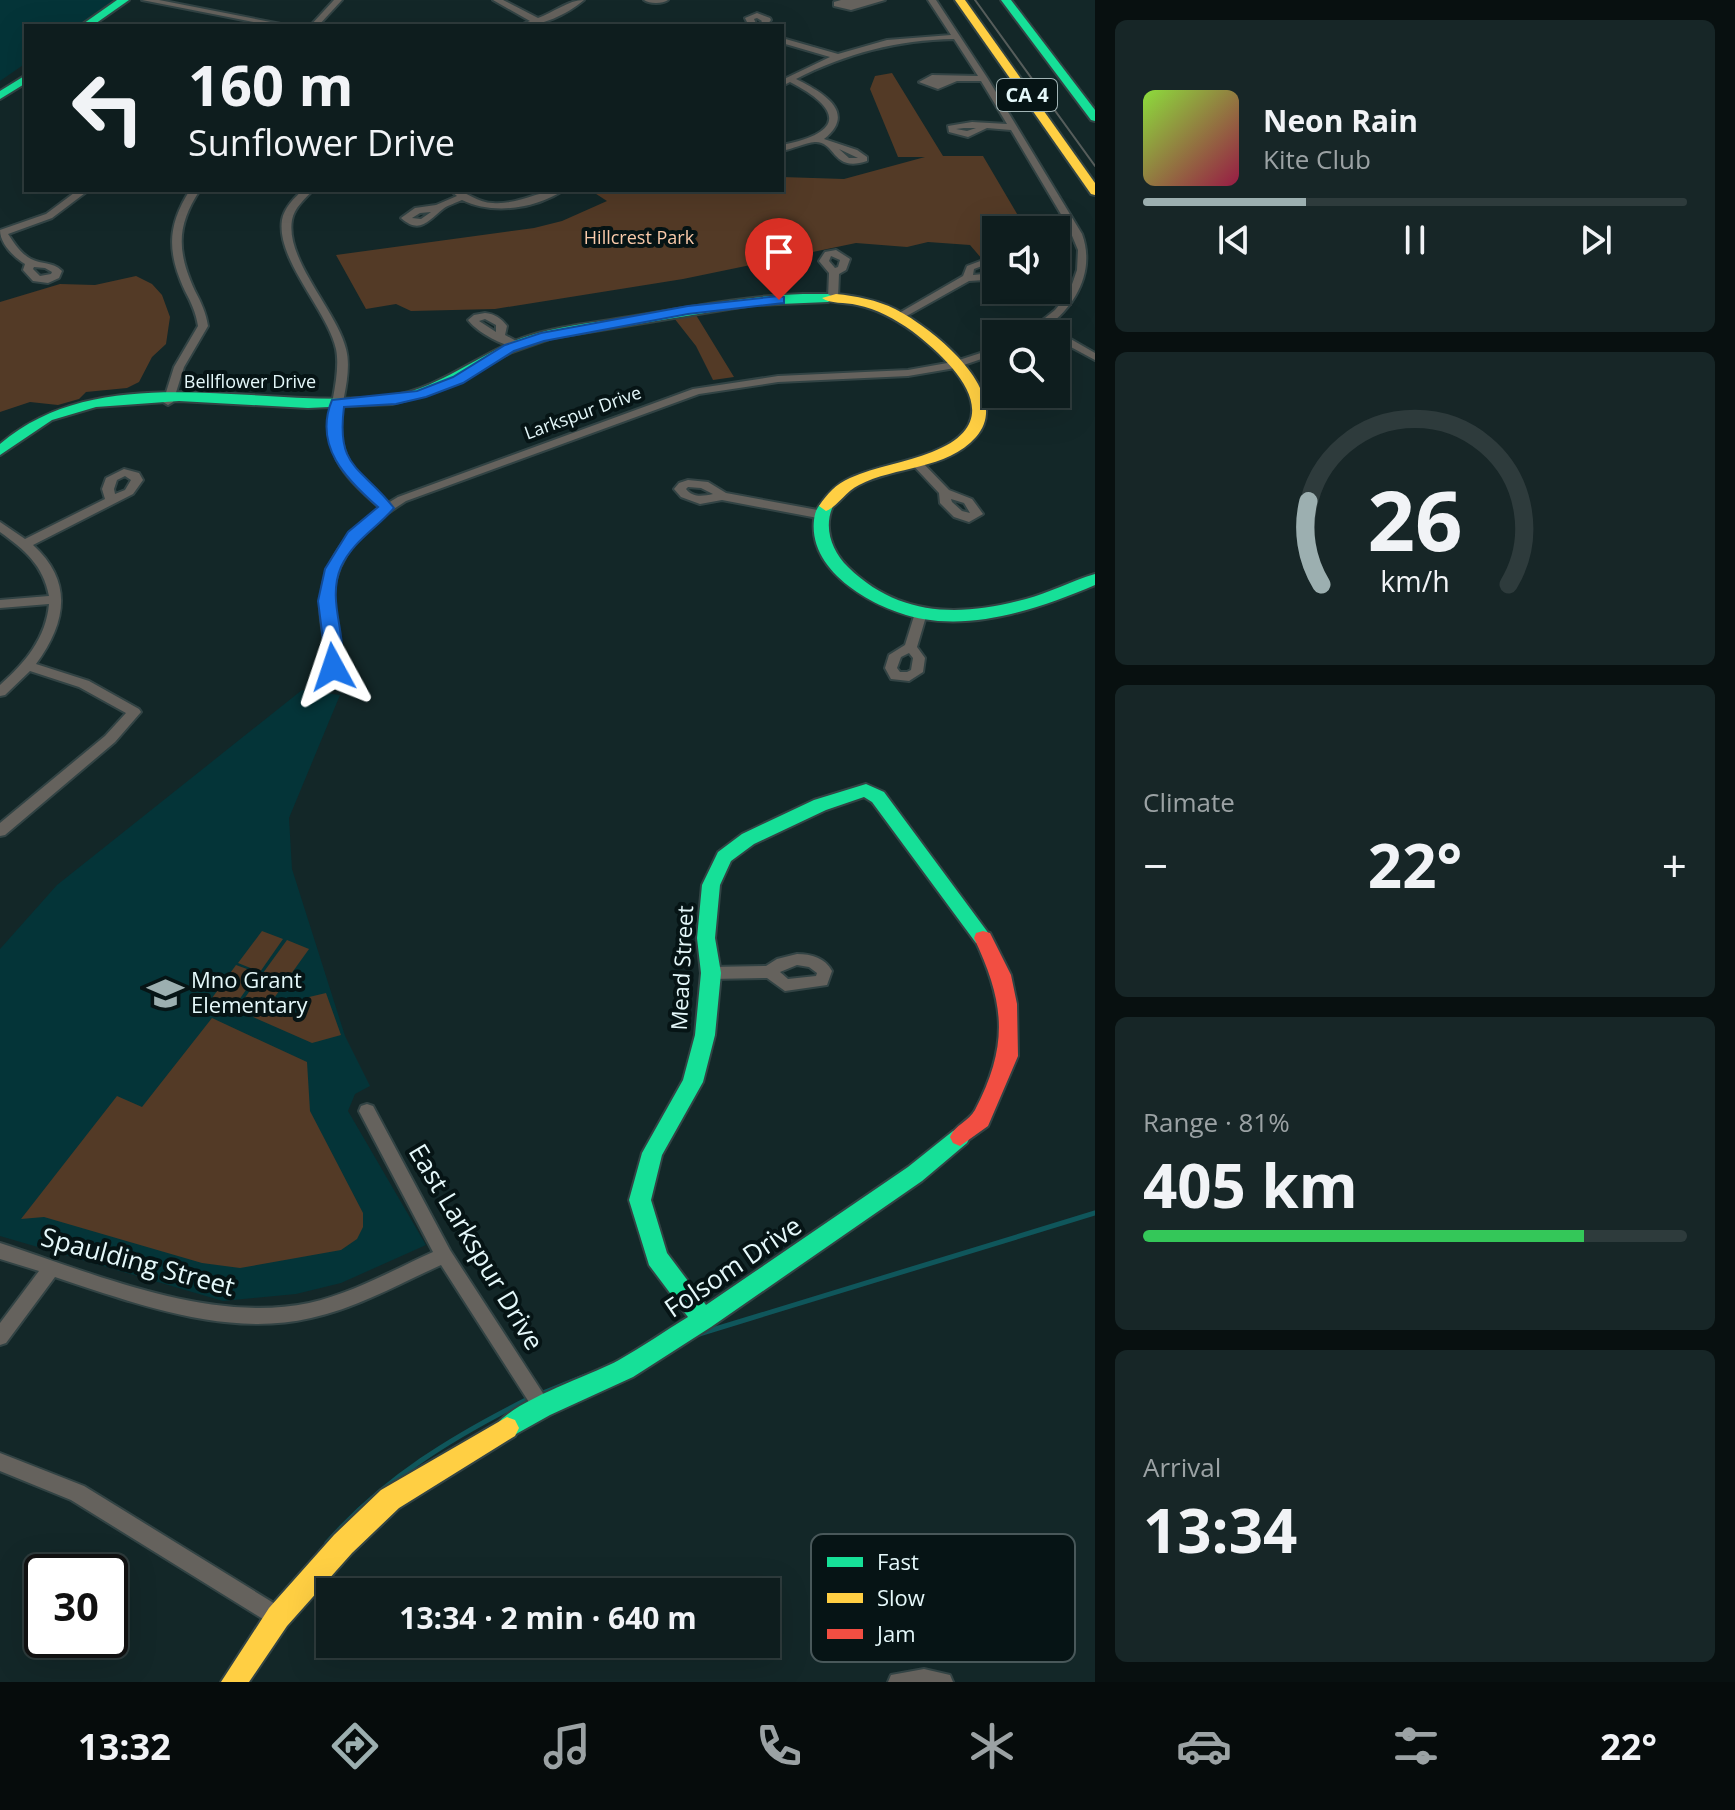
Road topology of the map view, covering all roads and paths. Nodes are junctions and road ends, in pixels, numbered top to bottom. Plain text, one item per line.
1 (124, 0) edge
2 (139, 0) edge
3 (146, 0) edge
4 (338, 0) edge
5 (497, 0) edge
6 (580, 0) edge
7 (648, 0) edge
8 (664, 0) edge
9 (881, 0) edge
10 (932, 0) edge
11 (960, 0) edge
12 (1006, 0) edge
13 (869, 1) edge
14 (537, 21) junction
15 (88, 24) edge
16 (104, 24) edge
17 (276, 24) edge
18 (316, 24) edge
19 (528, 24) edge
20 (752, 24) edge
21 (764, 24) edge
22 (956, 37) junction
23 (784, 41) edge
24 (835, 56) junction
25 (24, 68) edge
26 (24, 79) edge
27 (984, 79) junction
28 (953, 80) dead end
29 (786, 81) edge
30 (0, 84) edge
31 (0, 96) edge
32 (1095, 118) edge
33 (1013, 127) junction
34 (983, 128) dead end
35 (817, 139) junction
36 (784, 147) edge
37 (833, 147) dead end
38 (1095, 191) edge
39 (81, 192) edge
40 (194, 192) edge
41 (306, 192) edge
42 (553, 192) edge
43 (459, 194) edge
44 (438, 208) dead end
45 (1, 232) edge
46 (30, 263) dead end
47 (834, 273) dead end
48 (982, 277) edge
49 (833, 298) junction
50 (899, 316) junction
51 (1051, 320) edge
52 (501, 334) dead end
53 (1070, 343) edge
54 (516, 345) junction
55 (982, 356) edge
56 (1095, 357) edge
57 (955, 365) junction
58 (168, 402) junction
59 (337, 403) junction
60 (0, 451) edge
61 (916, 462) junction
62 (945, 492) dead end
63 (722, 496) dead end
64 (111, 499) dead end
65 (387, 508) junction
66 (823, 515) junction
67 (0, 526) edge
68 (25, 544) junction
69 (1095, 579) edge
70 (55, 600) junction
71 (0, 604) edge
72 (921, 613) junction
73 (911, 647) dead end
74 (29, 666) junction
75 (325, 682) dead end
76 (0, 692) edge
77 (878, 797) joint
78 (0, 831) edge
79 (770, 972) dead end
80 (711, 973) junction
81 (367, 1111) dead end
82 (0, 1251) edge
83 (444, 1255) junction
84 (52, 1267) junction
85 (703, 1320) junction
86 (0, 1337) edge
87 (542, 1407) junction
88 (0, 1462) edge
89 (278, 1617) junction
90 (234, 1682) edge
91 (898, 1682) edge
92 (943, 1682) edge

1 - 15 main road
2 - 16 main road
3 - 17 street
4 - 18 street
5 - 14 street
6 - 14 street
7 - 8 street
9 - 13 street
10 - 22 street
11 - 38 main road, CA 4
12 - 32 main road, CA 4
14 - 19 street
20 - 21 street
22 - 24 street
22 - 27 street
23 - 24 street
24 - 29 street
25 - 30 main road
26 - 31 main road
27 - 28 street
27 - 33 street
29 - 35 street
33 - 34 street
33 - 51 street
35 - 36 street
35 - 37 street
39 - 45 street
40 - 58 street
41 - 59 street
42 - 43 street
43 - 44 street
45 - 46 street
47 - 49 street
48 - 50 street
49 - 50 main road, Bellflower Drive
49 - 54 main road, Bellflower Drive
50 - 57 main road, Bellflower Drive
52 - 54 street
53 - 56 street
54 - 59 main road, Bellflower Drive
55 - 57 street, Larkspur Drive
57 - 61 main road, Bellflower Drive
57 - 65 street, Larkspur Drive
58 - 59 main road, Bellflower Drive
58 - 60 main road, Bellflower Drive
59 - 65 street
61 - 62 street
61 - 66 main road, Bellflower Drive
63 - 66 street
64 - 68 street
65 - 75 street, Larkspur Drive
66 - 72 main road
67 - 68 street
68 - 70 street
69 - 72 main road
70 - 71 street
70 - 74 street
72 - 73 street
74 - 76 street
74 - 78 street
77 - 80 main road, Mead Street
77 - 85 main road, Folsom Drive
79 - 80 street
80 - 85 main road, Mead Street
81 - 83 street, East Larkspur Drive
82 - 84 street, Spaulding Street
83 - 84 street, Spaulding Street
83 - 87 street, East Larkspur Drive
84 - 86 street
85 - 87 main road, Folsom Drive
87 - 89 main road, Folsom Drive
88 - 89 street
89 - 90 main road, Folsom Drive
91 - 92 street

